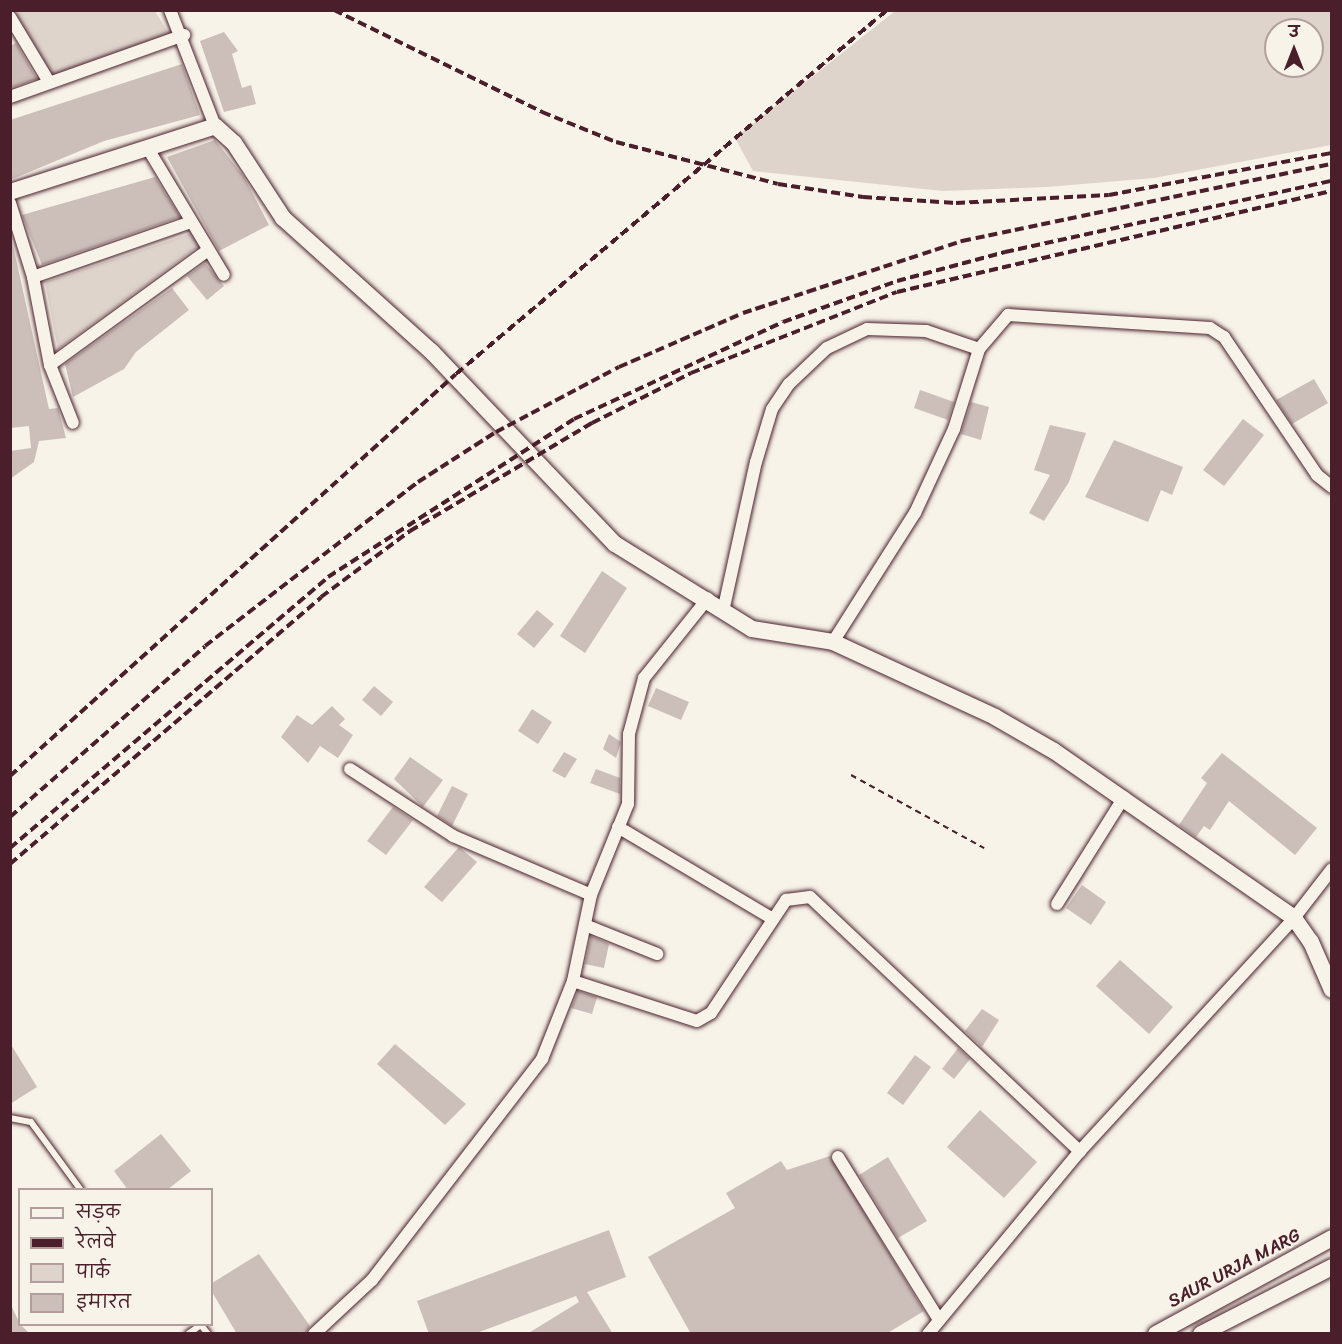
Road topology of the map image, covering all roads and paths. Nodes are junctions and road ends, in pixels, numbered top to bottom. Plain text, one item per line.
1 (170, 10) edge
2 (10, 17) edge
3 (184, 35) junction
4 (49, 82) junction
5 (10, 97) edge
6 (215, 126) junction
7 (147, 147) junction
8 (10, 192) edge
9 (10, 203) edge
10 (191, 222) junction
11 (207, 250) junction
12 (224, 275) dead end
13 (33, 277) junction
14 (979, 349) junction
15 (50, 365) junction
16 (73, 423) dead end
17 (1332, 487) edge
18 (708, 598) junction
19 (724, 607) junction
20 (833, 642) junction
21 (350, 769) dead end
22 (851, 775) dead end
23 (1124, 797) junction
24 (618, 827) junction
25 (984, 848) dead end
26 (1332, 869) edge
27 (591, 895) junction
28 (1057, 904) dead end
29 (1294, 918) junction
30 (773, 919) junction
31 (585, 925) junction
32 (657, 954) dead end
33 (573, 981) junction
34 (1332, 990) edge
35 (10, 1118) edge
36 (1080, 1151) junction
37 (838, 1157) dead end
38 (80, 1188) edge
39 (1332, 1238) edge
40 (1332, 1267) edge
41 (939, 1320) junction
42 (314, 1334) edge
43 (928, 1334) edge
44 (1156, 1334) edge
45 (1201, 1334) edge

1 - 3 street
2 - 4 street
3 - 4 street
3 - 6 street
4 - 5 street
6 - 7 street
6 - 18 street
7 - 8 street
7 - 10 street
9 - 13 street
10 - 11 street
10 - 13 street
11 - 12 street
11 - 15 street
13 - 15 street
14 - 17 street
14 - 19 street
14 - 20 street
15 - 16 street
18 - 19 street
18 - 24 street
19 - 20 street
20 - 23 street
21 - 27 street
22 - 25 path
23 - 28 street
23 - 29 street
24 - 27 street
24 - 30 street
26 - 29 street
27 - 31 street
29 - 34 street
29 - 36 street
30 - 33 street
30 - 36 street
31 - 32 street
31 - 33 street
33 - 42 street
35 - 38 lane
36 - 41 street
37 - 41 street
39 - 44 street, SAUR URJA MARG
40 - 45 street
41 - 43 street

